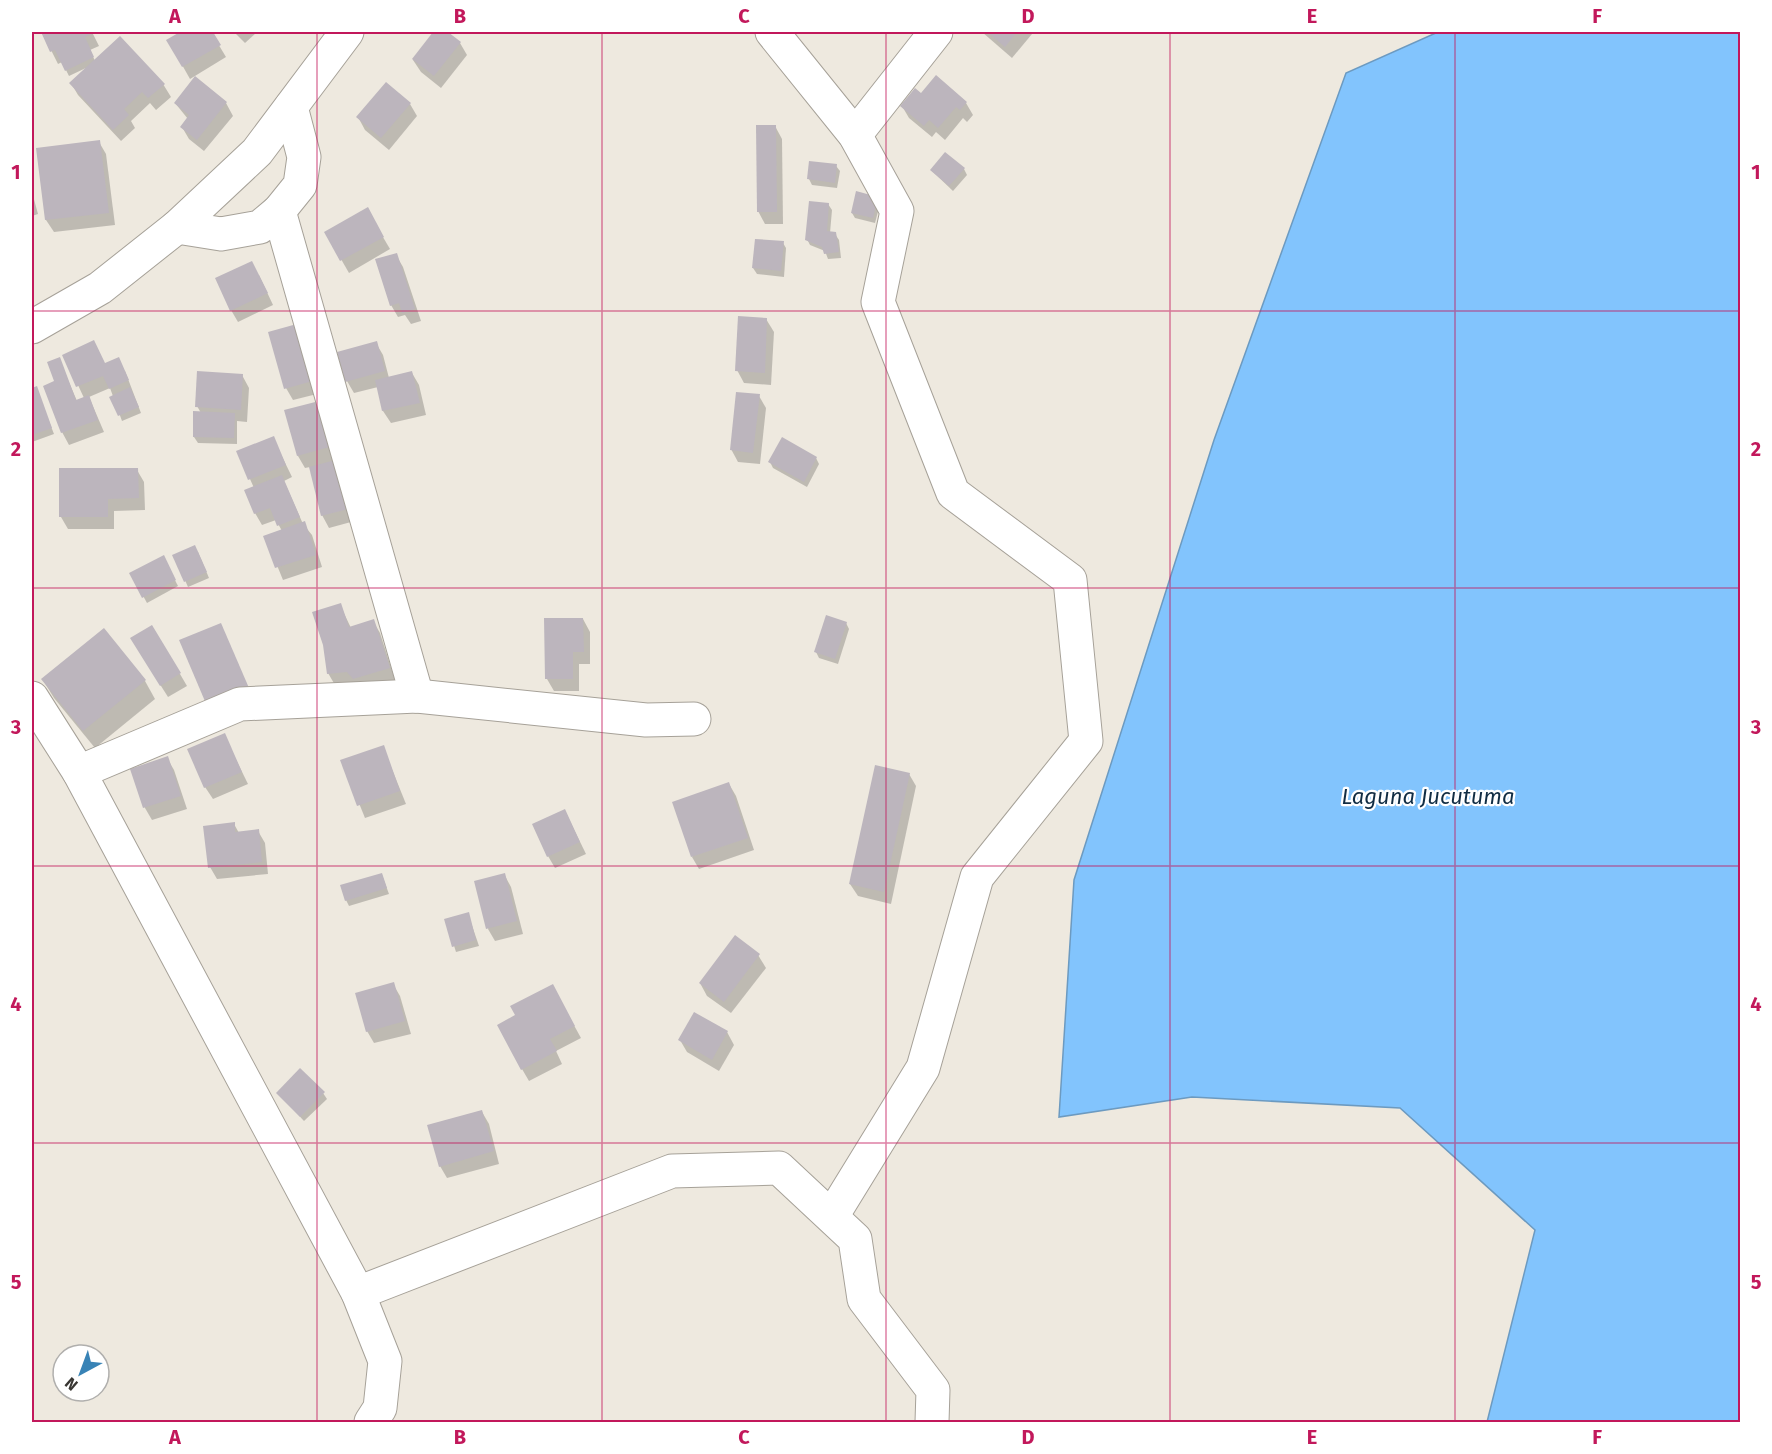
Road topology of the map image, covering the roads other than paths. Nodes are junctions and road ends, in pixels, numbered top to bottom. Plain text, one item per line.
1 (347, 32) edge
2 (772, 32) edge
3 (936, 32) edge
4 (291, 107) junction
5 (855, 135) junction
6 (279, 211) junction
7 (177, 227) junction
8 (32, 327) edge
9 (417, 696) junction
10 (32, 698) edge
11 (694, 719) dead end
12 (79, 772) junction
13 (832, 1216) junction
14 (358, 1293) junction
15 (371, 1422) edge
16 (932, 1422) edge

1 - 4 street
2 - 5 street
3 - 5 street
4 - 6 street
4 - 7 street
5 - 13 street
6 - 7 street
6 - 9 street
7 - 8 street
9 - 11 street
9 - 12 street
10 - 12 street
12 - 14 street
13 - 14 street
13 - 16 street
14 - 15 street

